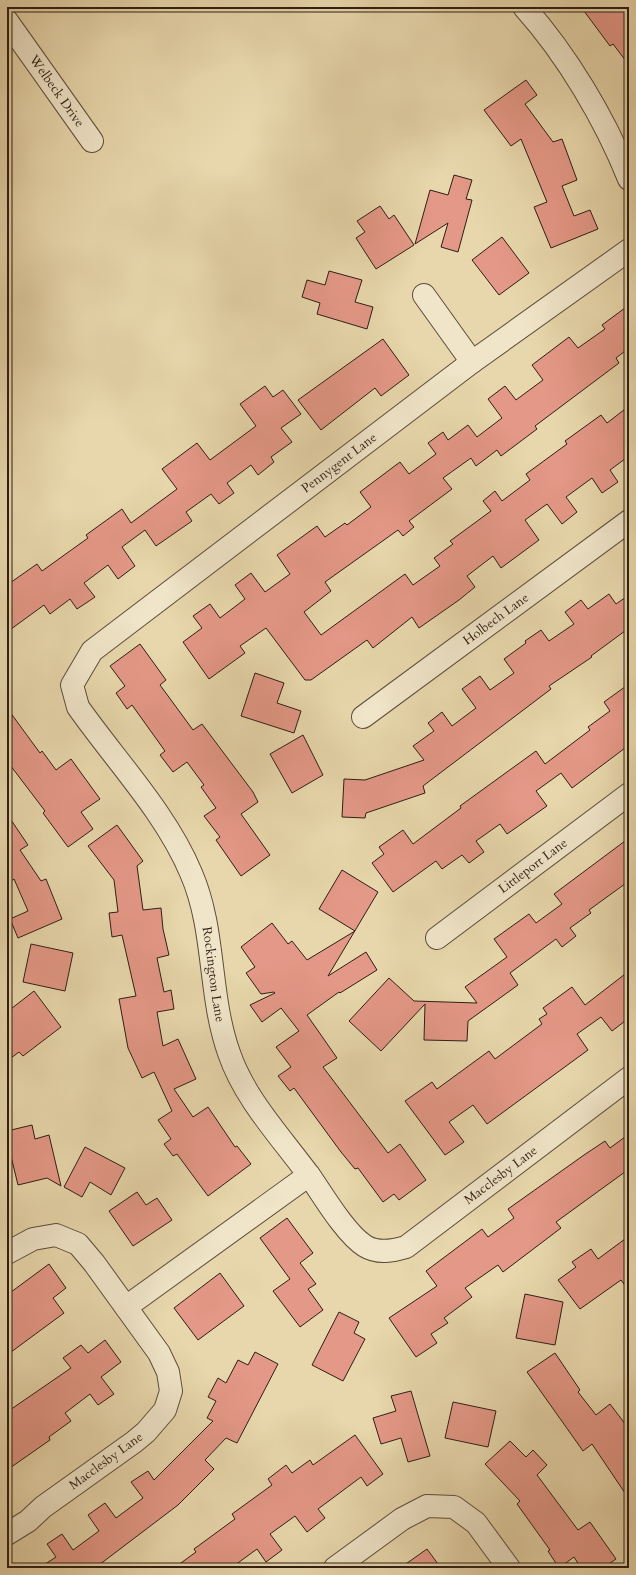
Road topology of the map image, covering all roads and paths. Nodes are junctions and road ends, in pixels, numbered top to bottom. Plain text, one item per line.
1 (524, 7) edge
2 (7, 21) edge
3 (92, 141) dead end
4 (629, 179) edge
5 (629, 250) edge
6 (424, 295) dead end
7 (472, 362) junction
8 (629, 520) edge
9 (75, 696) joint
10 (363, 717) dead end
11 (629, 794) edge
12 (437, 938) dead end
13 (629, 1078) edge
14 (309, 1175) junction
15 (365, 1246) joint
16 (7, 1253) edge
17 (126, 1307) junction
18 (7, 1534) edge
19 (335, 1568) edge
20 (509, 1568) edge

1 - 4 street
2 - 3 street, Welbeck Drive
5 - 7 street, Pennygent Lane
6 - 7 street
7 - 9 street, Pennygent Lane
8 - 10 street, Holbech Lane
9 - 14 street, Rockington Lane
11 - 12 street, Littleport Lane
13 - 15 street, Macclesby Lane
14 - 15 street, Rockington Lane
14 - 17 street
16 - 17 street
17 - 18 street, Macclesby Lane
19 - 20 street

